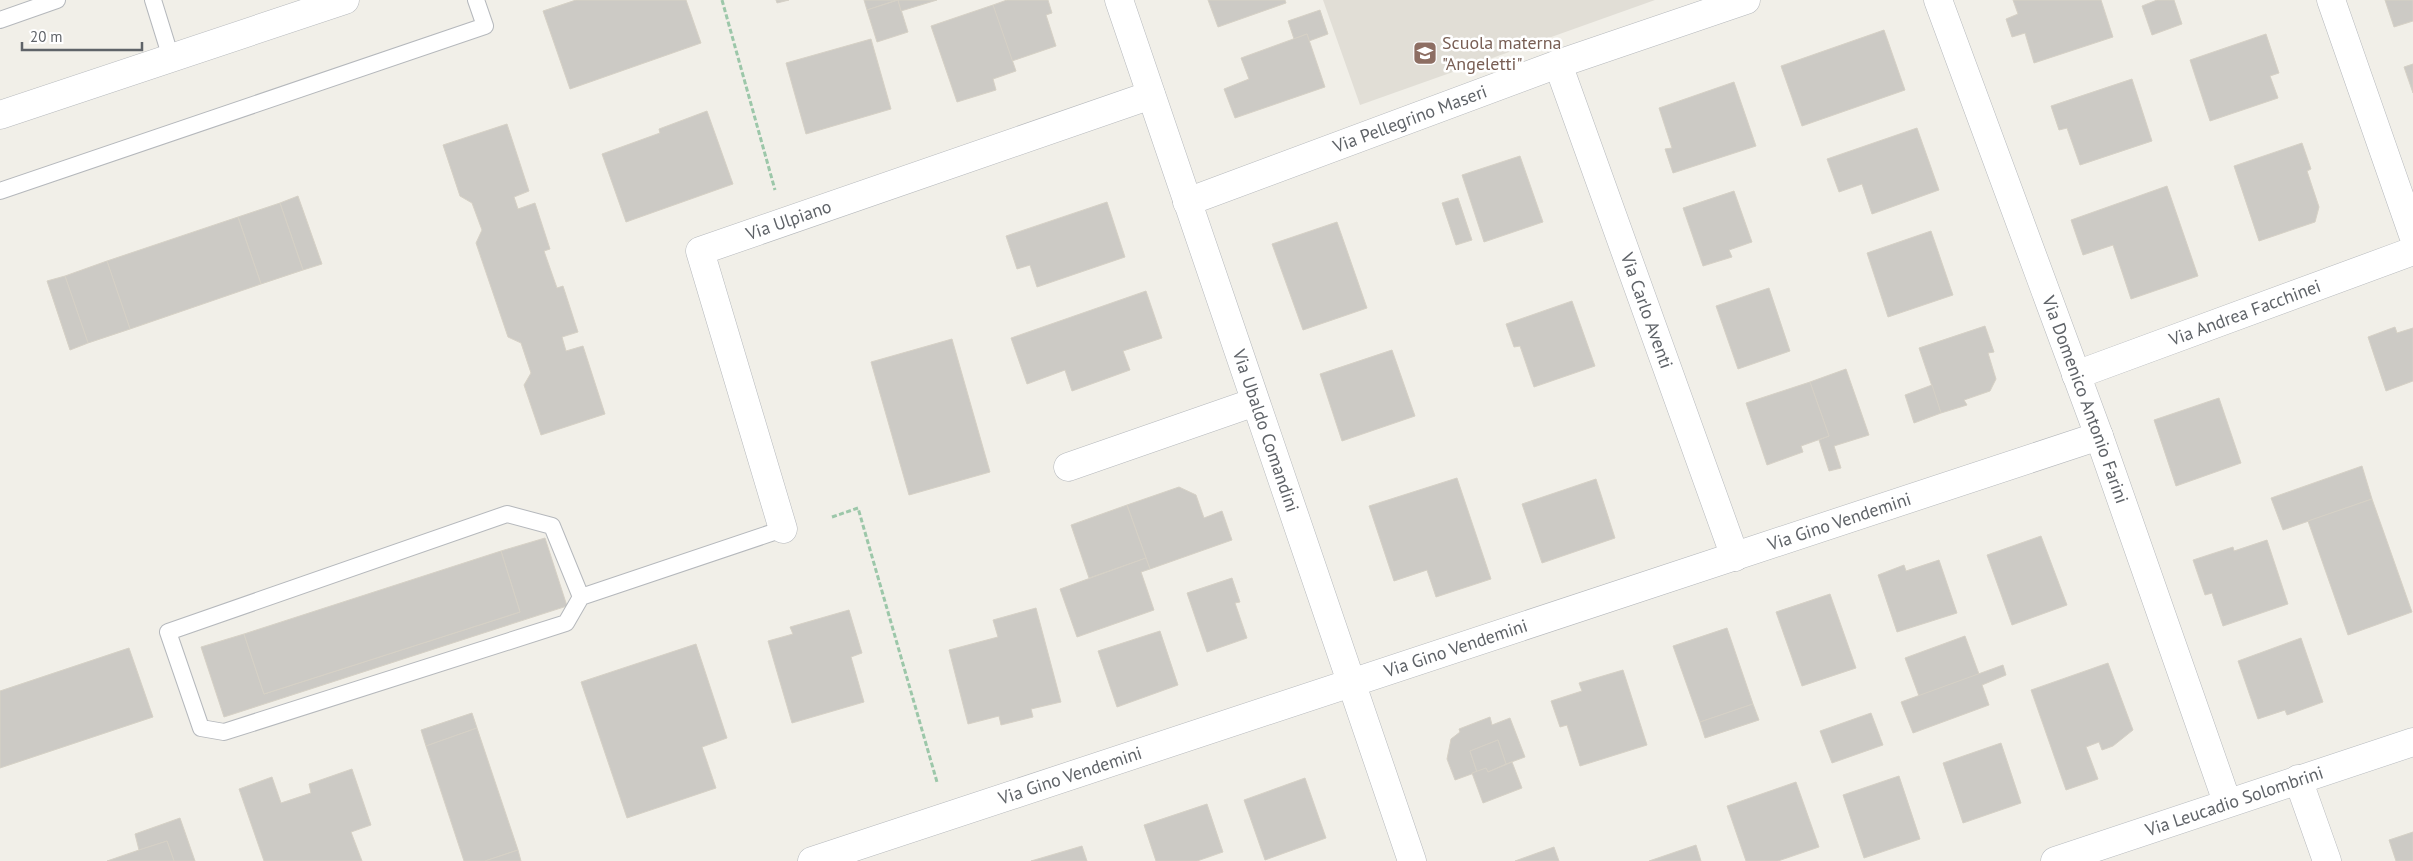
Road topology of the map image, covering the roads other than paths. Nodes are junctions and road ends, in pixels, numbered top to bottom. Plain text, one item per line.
1 (57, 0) edge
2 (153, 0) edge
3 (346, 0) edge
4 (476, 0) edge
5 (1119, 0) edge
6 (1746, 0) edge
7 (1938, 0) edge
8 (2331, 0) edge
9 (0, 20) edge
10 (171, 58) junction
11 (1558, 64) junction
12 (1151, 95) junction
13 (0, 115) edge
14 (0, 190) edge
15 (1187, 202) junction
16 (2413, 235) edge
17 (2413, 251) edge
18 (2076, 374) junction
19 (1255, 402) junction
20 (2099, 436) junction
21 (1068, 467) dead end
22 (783, 529) joint
23 (1736, 557) junction
24 (581, 597) junction
25 (1353, 682) junction
26 (2413, 742) edge
27 (2298, 779) junction
28 (2227, 802) junction
29 (812, 861) edge
30 (1412, 861) edge
31 (2055, 861) edge
32 (2328, 861) edge

1 - 9 lane
2 - 10 lane
3 - 10 street
4 - 14 lane
5 - 12 street, Via Ubaldo Comandini
6 - 11 street, Via Pellegrino Maseri
7 - 18 street, Via Domenico Antonio Farini
8 - 16 street
10 - 13 street
11 - 15 street, Via Pellegrino Maseri
11 - 23 street, Via Carlo Aventi
12 - 15 street, Via Ubaldo Comandini
12 - 22 street, Via Ulpiano
15 - 19 street, Via Ubaldo Comandini
17 - 18 street, Via Andrea Facchinei
18 - 20 street, Via Domenico Antonio Farini
19 - 21 street
19 - 25 street, Via Ubaldo Comandini
20 - 23 street, Via Gino Vendemini
20 - 28 street, Via Domenico Antonio Farini
22 - 24 lane
23 - 25 street, Via Gino Vendemini
24 - 24 lane
25 - 29 street, Via Gino Vendemini
25 - 30 street, Via Ubaldo Comandini
26 - 27 street, Via Leucadio Solombrini
27 - 28 street, Via Leucadio Solombrini
27 - 32 street
28 - 31 street, Via Leucadio Solombrini

